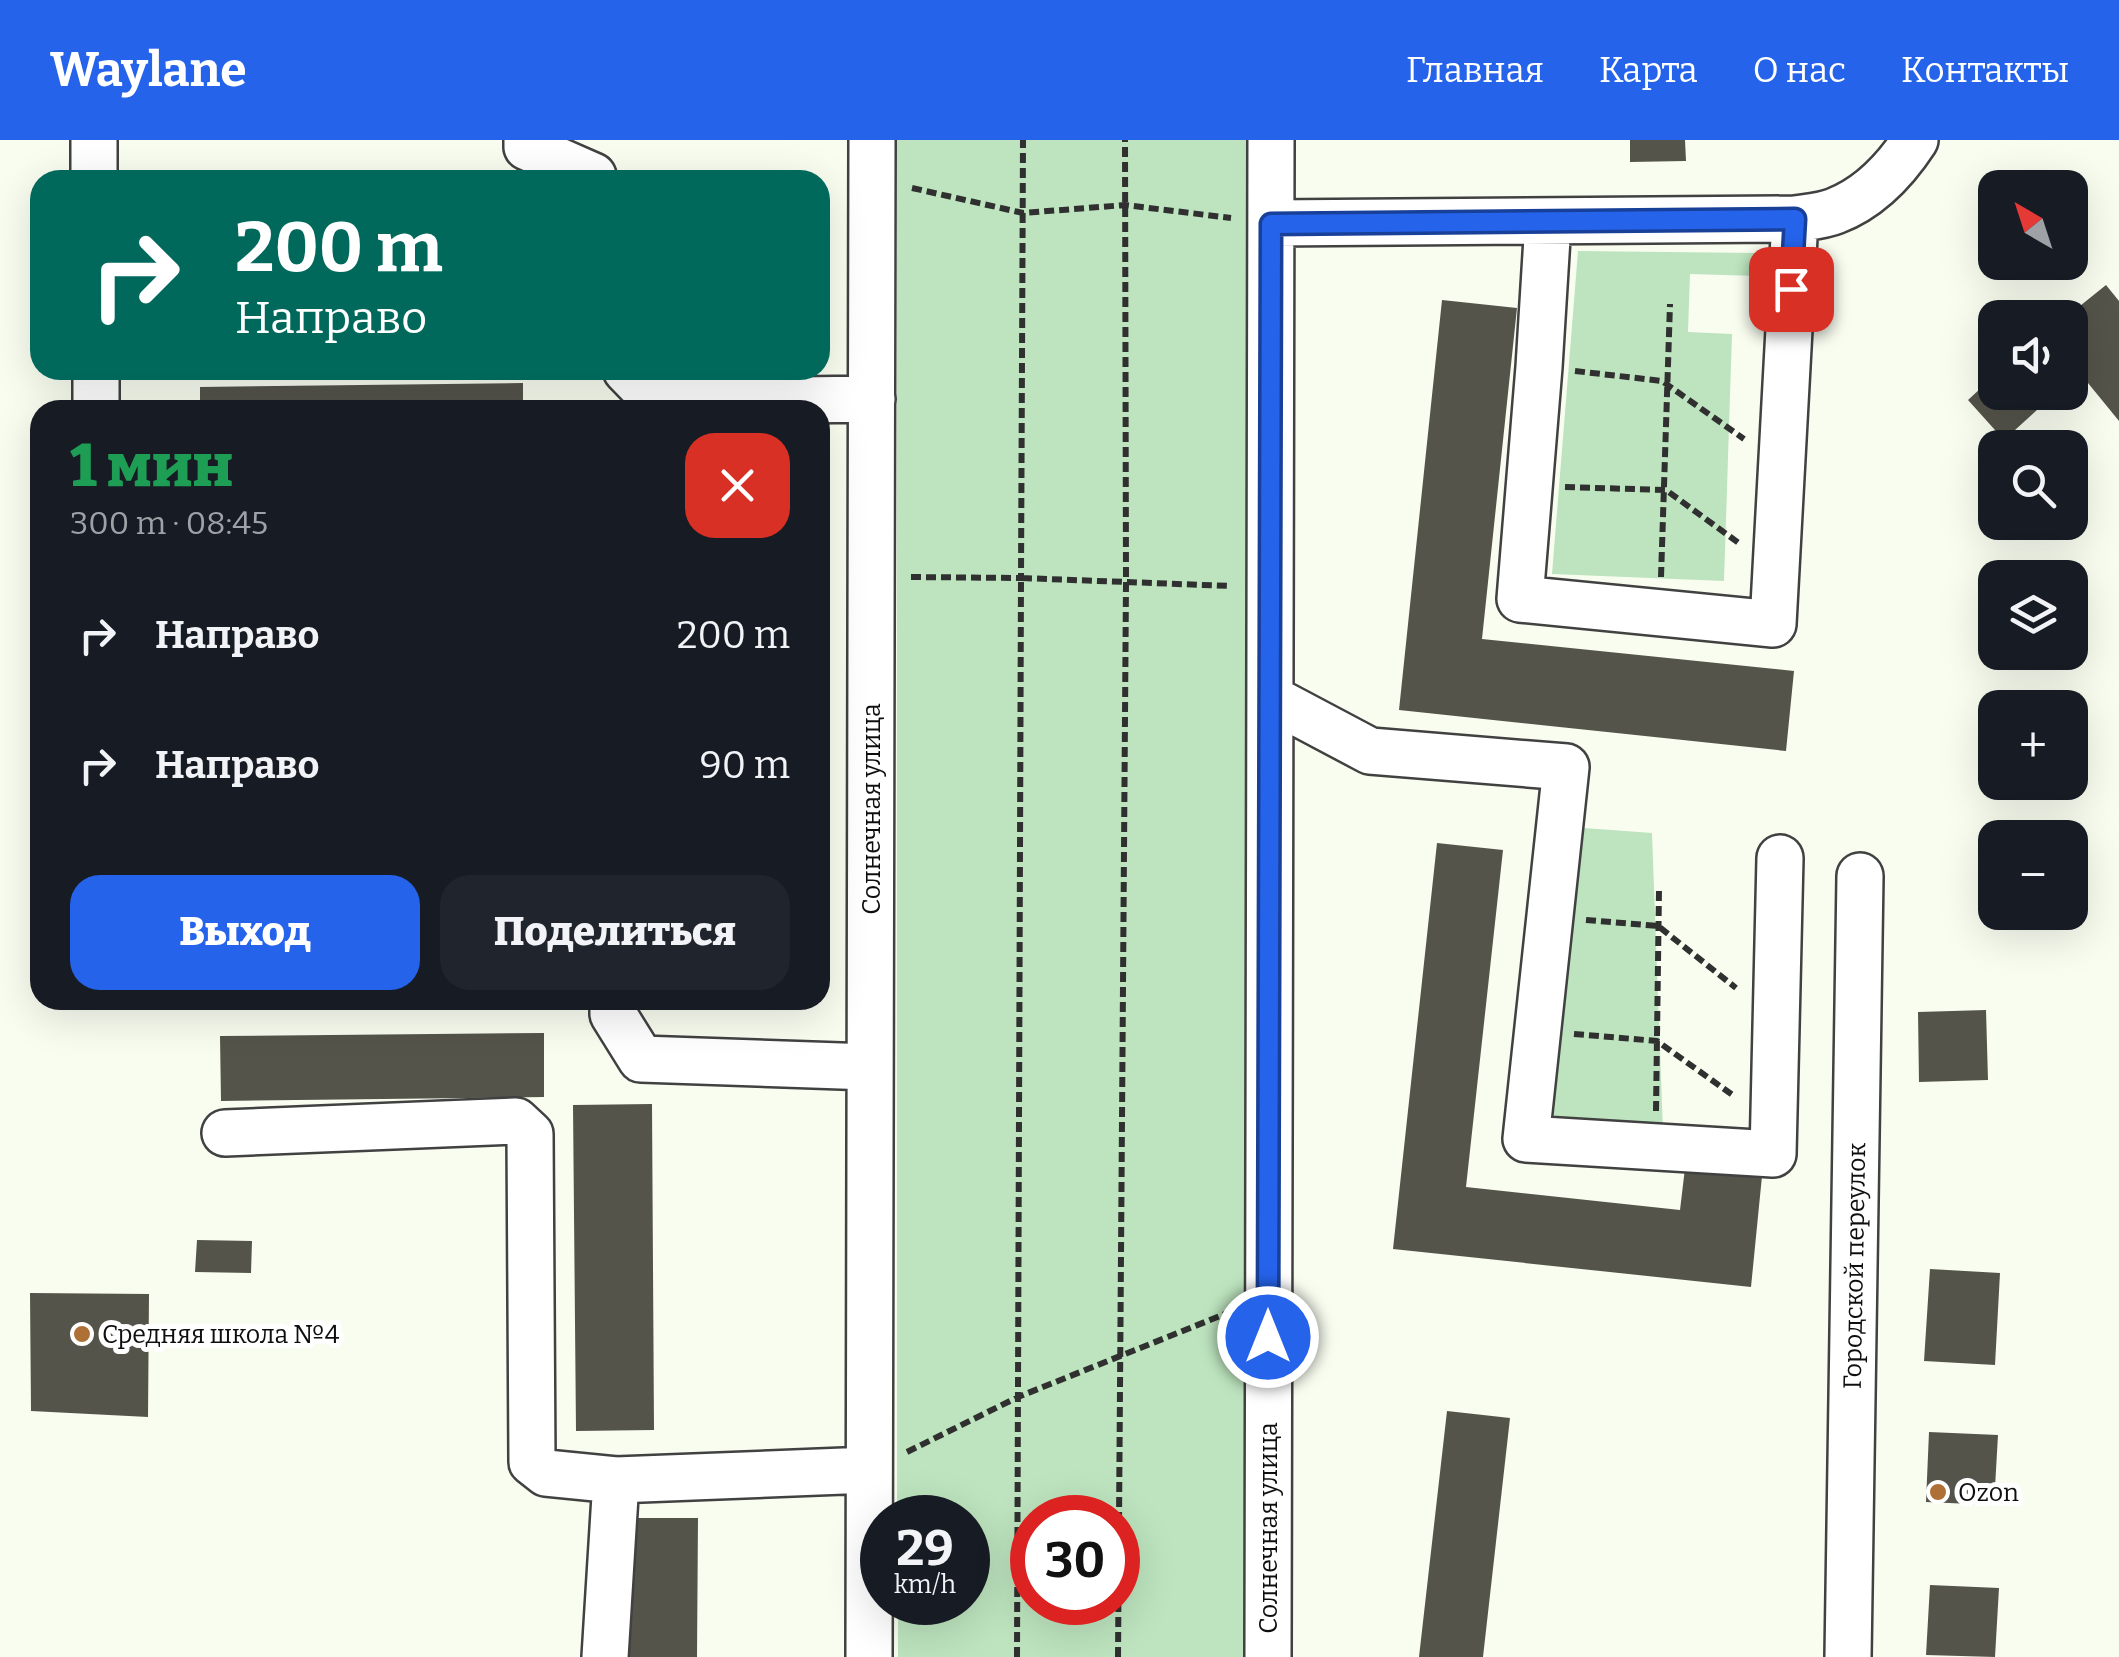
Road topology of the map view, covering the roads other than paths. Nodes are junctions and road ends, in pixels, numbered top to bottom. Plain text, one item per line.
1 (94, 140) edge
2 (527, 140) edge
3 (1271, 140) edge
4 (1915, 140) edge
5 (872, 159) edge
6 (94, 170) edge
7 (579, 170) edge
8 (1795, 219) junction
9 (1548, 222) junction
10 (1271, 224) junction
11 (636, 380) edge
12 (655, 400) edge
13 (830, 400) edge
14 (872, 400) junction
15 (1270, 698) junction
16 (1780, 858) dead end
17 (1860, 876) dead end
18 (613, 1010) edge
19 (870, 1067) junction
20 (225, 1133) dead end
21 (869, 1470) junction
22 (616, 1480) junction
23 (605, 1657) edge
24 (869, 1657) edge
25 (1268, 1657) edge
26 (1848, 1657) edge

1 - 6 street
2 - 7 street
3 - 10 street, Солнечная улица
4 - 8 street
5 - 14 street, Солнечная улица
8 - 9 street
8 - 9 street
9 - 10 street
10 - 15 street, Солнечная улица
11 - 12 street
13 - 14 street
14 - 19 street, Солнечная улица
15 - 16 street
15 - 25 street, Солнечная улица
17 - 26 street, Городской переулок
18 - 19 street
19 - 21 street, Солнечная улица
20 - 22 street
21 - 22 street
21 - 24 street, Солнечная улица
22 - 23 street

